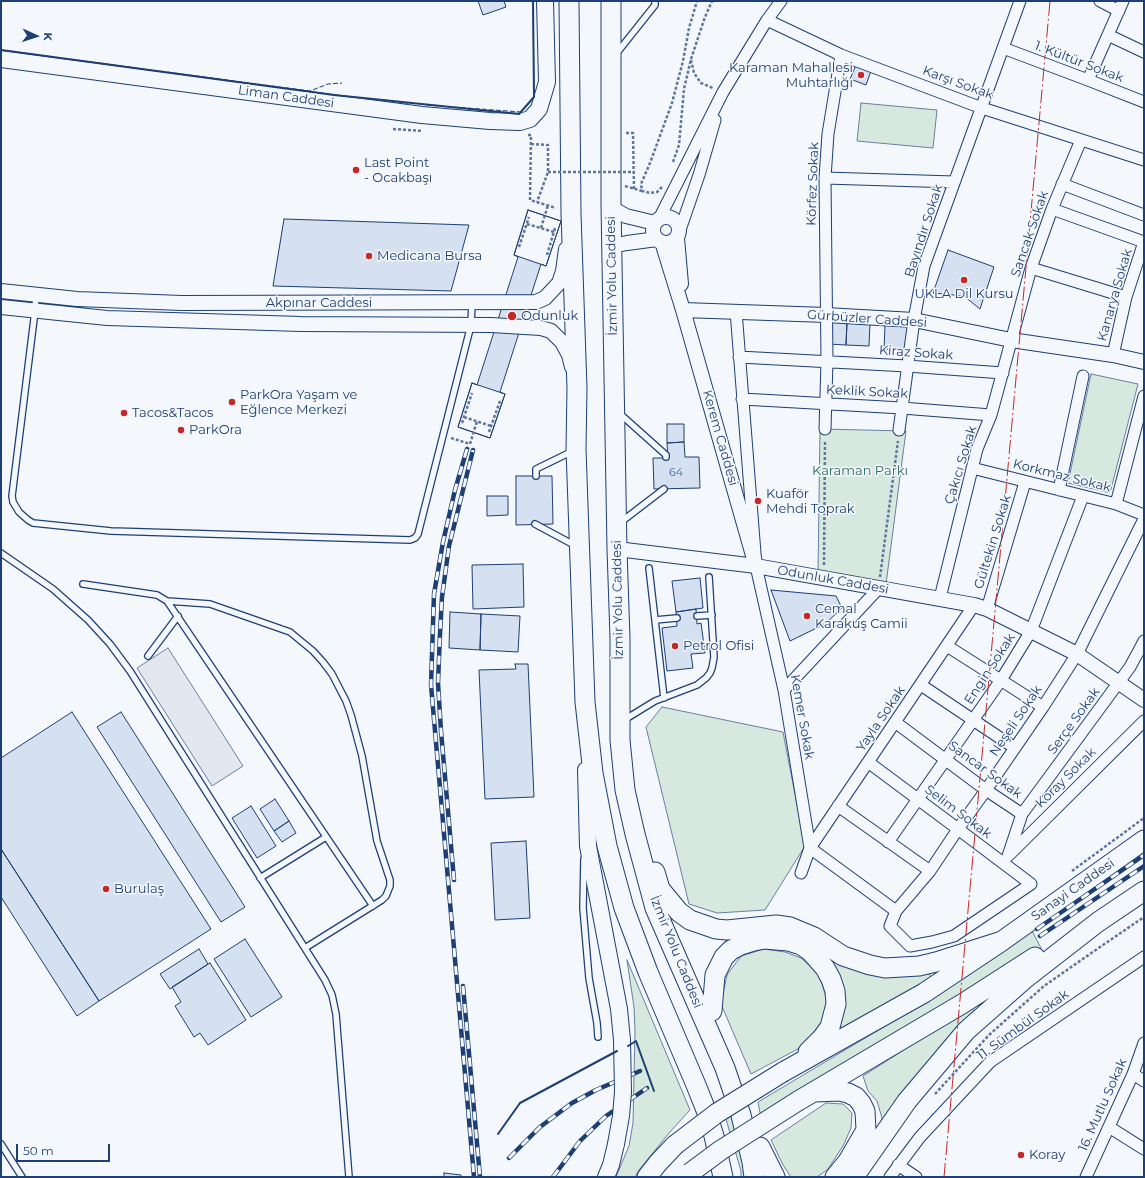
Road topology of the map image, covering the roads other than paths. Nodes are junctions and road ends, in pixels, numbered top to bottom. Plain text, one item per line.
1 (545, 1) edge
2 (569, 1) edge
3 (654, 1) edge
4 (781, 1) edge
5 (1020, 1) edge
6 (1100, 1) edge
7 (612, 5) edge
8 (1121, 6) edge
9 (768, 20) junction
10 (1108, 35) junction
11 (1003, 48) junction
12 (1144, 52) edge
13 (841, 56) junction
14 (1, 59) edge
15 (611, 61) junction
16 (1088, 80) junction
17 (723, 92) junction
18 (1144, 102) edge
19 (982, 108) junction
20 (1081, 140) junction
21 (1144, 160) edge
22 (825, 178) junction
23 (954, 182) junction
24 (1062, 184) junction
25 (611, 205) junction
26 (1052, 209) junction
27 (572, 213) junction
28 (1144, 215) edge
29 (657, 221) junction
30 (678, 235) junction
31 (659, 241) junction
32 (1144, 242) edge
33 (612, 253) junction
34 (1031, 268) junction
35 (1, 291) edge
36 (36, 295) junction
37 (1126, 297) junction
38 (473, 302) junction
39 (1, 307) edge
40 (683, 310) junction
41 (35, 311) junction
42 (736, 311) junction
43 (826, 315) junction
44 (914, 320) junction
45 (471, 325) junction
46 (1011, 340) junction
47 (1113, 355) junction
48 (739, 356) junction
49 (827, 361) junction
50 (1144, 362) edge
51 (907, 366) junction
52 (1003, 373) junction
53 (1083, 376) dead end
54 (576, 388) junction
55 (1144, 396) edge
56 (742, 399) junction
57 (827, 404) junction
58 (902, 408) junction
59 (614, 409) junction
60 (991, 415) junction
61 (825, 429) road end
62 (899, 430) road end
63 (576, 448) junction
64 (666, 458) dead end
65 (972, 468) junction
66 (536, 476) dead end
67 (1025, 482) junction
68 (664, 488) dead end
69 (1059, 490) junction
70 (1083, 496) junction
71 (1116, 504) junction
72 (1144, 515) edge
73 (1144, 519) edge
74 (535, 524) dead end
75 (616, 526) junction
76 (580, 548) junction
77 (617, 549) junction
78 (1, 553) edge
79 (756, 566) junction
80 (649, 568) dead end
81 (709, 577) dead end
82 (83, 584) dead end
83 (879, 588) junction
84 (940, 598) junction
85 (167, 602) junction
86 (981, 607) junction
87 (712, 615) junction
88 (178, 616) junction
89 (696, 616) dead end
90 (676, 618) dead end
91 (655, 620) junction
92 (1032, 630) junction
93 (1144, 641) edge
94 (947, 646) junction
95 (1077, 654) junction
96 (148, 656) dead end
97 (1001, 680) junction
98 (1119, 682) junction
99 (921, 684) junction
100 (784, 690) junction
101 (664, 698) junction
102 (1144, 700) edge
103 (585, 702) junction
104 (1043, 707) junction
105 (973, 720) junction
106 (1144, 721) edge
107 (895, 722) junction
108 (620, 723) junction
109 (1015, 748) junction
110 (945, 760) junction
111 (622, 762) junction
112 (868, 762) junction
113 (986, 790) junction
114 (918, 800) junction
115 (838, 806) junction
116 (1022, 814) junction
117 (958, 830) junction
118 (326, 837) junction
119 (1144, 840) edge
120 (888, 842) junction
121 (588, 846) junction
122 (810, 848) junction
123 (1008, 856) joint
124 (930, 871) junction
125 (801, 873) dead end
126 (260, 878) junction
127 (660, 889) junction
128 (1144, 891) edge
129 (372, 906) junction
130 (896, 911) junction
131 (890, 926) joint
132 (1002, 941) junction
133 (305, 948) junction
134 (1144, 957) edge
135 (712, 1011) junction
136 (598, 1037) dead end
137 (1144, 1043) edge
138 (789, 1069) junction
139 (1134, 1074) junction
140 (1144, 1081) edge
141 (806, 1097) junction
142 (1109, 1127) junction
143 (1, 1144) edge
144 (760, 1147) junction
145 (1144, 1149) edge
146 (898, 1165) junction
147 (688, 1175) edge
148 (722, 1175) edge
149 (22, 1177) edge
150 (348, 1177) edge
151 (606, 1177) edge
152 (647, 1177) edge
153 (754, 1177) edge
154 (763, 1177) edge
155 (775, 1177) edge
156 (835, 1177) edge
157 (854, 1177) edge
158 (890, 1177) edge
159 (916, 1177) edge
160 (1086, 1177) edge

1 - 14 main road, Liman Caddesi
2 - 27 highway
3 - 15 lane
4 - 9 street, Kerem Caddesi
5 - 11 street, Bayındır Sokak
6 - 8 street
7 - 15 highway, İzmir Yolu Caddesi
8 - 10 street
9 - 13 street, Karşı Sokak
9 - 17 street, Kerem Caddesi
10 - 12 street
10 - 16 street
11 - 16 street, 1. Kültür Sokak
11 - 19 street, Bayındır Sokak
13 - 19 street, Karşı Sokak
13 - 22 street, Körfez Sokak
15 - 25 highway, İzmir Yolu Caddesi
16 - 18 street, 1. Kültür Sokak
17 - 29 street, Kerem Caddesi
17 - 30 street, Kerem Caddesi
19 - 20 street, Karşı Sokak
19 - 23 street, Bayındır Sokak
20 - 21 street, Karşı Sokak
20 - 24 street, Sancak Sokak
22 - 23 street, Bayındır Sokak
22 - 43 street, Körfez Sokak
23 - 44 street, Bayındır Sokak
24 - 26 street, Sancak Sokak
24 - 28 street
25 - 29 street
25 - 33 highway, İzmir Yolu Caddesi
26 - 32 street
26 - 34 street, Sancak Sokak
27 - 38 street, Akpınar Caddesi
27 - 54 highway
29 - 30 street, Kerem Caddesi
29 - 31 street, Kerem Caddesi
30 - 31 street
30 - 40 street, Kerem Caddesi
31 - 33 street
31 - 40 street, Kerem Caddesi
32 - 37 street, Kanarya Sokak
33 - 59 highway, İzmir Yolu Caddesi
34 - 37 street
34 - 46 street, Sancak Sokak
35 - 36 street, Akpınar Caddesi
36 - 38 street, Akpınar Caddesi
36 - 41 lane
37 - 47 street, Kanarya Sokak
38 - 45 lane
39 - 41 street, Akpınar Caddesi
40 - 42 street, Gürbüzler Caddesi
40 - 79 street, Kerem Caddesi
41 - 45 street, Akpınar Caddesi
41 - 45 lane
42 - 43 street, Gürbüzler Caddesi
42 - 48 street, Kemer Sokak
43 - 44 street, Gürbüzler Caddesi
43 - 49 street
44 - 46 street, Gürbüzler Caddesi
44 - 51 street, Bayındır Sokak
45 - 54 street, Akpınar Caddesi
46 - 47 street, Gürbüzler Caddesi
46 - 52 street, Çakıcı Sokak
47 - 50 street, Gürbüzler Caddesi
48 - 49 street, Kiraz Sokak
48 - 56 street, Kemer Sokak
49 - 51 street, Kiraz Sokak
49 - 57 street
51 - 52 street, Kiraz Sokak
51 - 58 street, Bayındır Sokak
52 - 60 street, Çakıcı Sokak
53 - 69 street
54 - 63 highway
55 - 71 street
56 - 57 street, Keklik Sokak
56 - 79 street, Kemer Sokak
57 - 58 street, Keklik Sokak
57 - 61 street
58 - 60 street, Keklik Sokak
58 - 62 street, Bayındır Sokak
59 - 64 lane
59 - 75 highway, İzmir Yolu Caddesi
60 - 65 street, Çakıcı Sokak
63 - 66 lane
63 - 76 highway
65 - 67 street, Korkmaz Sokak
65 - 84 street, Çakıcı Sokak
67 - 69 street, Korkmaz Sokak
67 - 86 street, Gültekin Sokak
68 - 75 lane
69 - 70 street, Korkmaz Sokak
70 - 71 street, Korkmaz Sokak
70 - 92 street, Engin Sokak
71 - 72 street, Korkmaz Sokak
73 - 95 street, Neşeli Sokak
74 - 76 lane
75 - 77 highway, İzmir Yolu Caddesi
76 - 103 highway
77 - 79 street, Odunluk Caddesi
77 - 108 highway, İzmir Yolu Caddesi
78 - 126 lane
79 - 83 street, Odunluk Caddesi
79 - 100 street, Kemer Sokak
80 - 91 lane
81 - 87 lane
82 - 85 lane
83 - 84 street, Odunluk Caddesi
83 - 100 street
84 - 86 street, Odunluk Caddesi
85 - 88 lane
85 - 129 lane
86 - 92 street, Odunluk Caddesi
86 - 94 street, Yayla Sokak
87 - 89 lane
87 - 101 lane
88 - 96 lane
88 - 118 lane
90 - 91 lane
91 - 101 lane
92 - 95 street, Odunluk Caddesi
92 - 97 street, Engin Sokak
93 - 98 street, Serçe Sokak
94 - 97 street
94 - 99 street, Yayla Sokak
95 - 98 street, Odunluk Caddesi
95 - 104 street, Neşeli Sokak
97 - 104 street
97 - 105 street, Engin Sokak
98 - 102 street, Odunluk Caddesi
98 - 116 street, Serçe Sokak
99 - 105 street
99 - 107 street, Yayla Sokak
100 - 122 street, Kemer Sokak
101 - 108 lane
103 - 121 main road
103 - 148 highway
104 - 109 street, Neşeli Sokak
105 - 109 street
105 - 110 street, Engin Sokak
106 - 123 street, Koray Sokak
107 - 110 street, Sancar Sokak
107 - 112 street, Yayla Sokak
108 - 111 highway, İzmir Yolu Caddesi
109 - 113 street, Neşeli Sokak
110 - 113 street, Sancar Sokak
110 - 114 street, Engin Sokak
111 - 127 highway
111 - 153 highway, İzmir Yolu Caddesi
112 - 114 street, Selim Sokak
112 - 115 street, Yayla Sokak
113 - 116 street, Sancar Sokak
113 - 117 street, Neşeli Sokak
114 - 117 street, Selim Sokak
114 - 120 street, Engin Sokak
115 - 120 street
115 - 122 street, Yayla Sokak
116 - 123 street, Sancar Sokak
117 - 124 street, Neşeli Sokak
117 - 131 street, Selim Sokak
118 - 126 lane
118 - 129 lane
119 - 132 highway, Sanayi Caddesi
120 - 124 street
121 - 136 lane
121 - 151 main road, bridge
122 - 125 street, Kemer Sokak
122 - 130 street
124 - 130 street, Neşeli Sokak
126 - 133 lane
127 - 132 highway
127 - 135 highway
128 - 141 highway
128 - 157 highway
129 - 133 lane
130 - 131 street, Neşeli Sokak
132 - 138 highway, Sanayi Caddesi
133 - 150 lane
134 - 146 street, 11. Sümbül Sokak
135 - 138 highway
135 - 144 highway
137 - 139 street, 16. Mutlu Sokak
138 - 152 highway, bridge
139 - 140 street
139 - 142 street, 16. Mutlu Sokak
141 - 147 highway, bridge
141 - 156 highway
142 - 145 street
142 - 160 street, 16. Mutlu Sokak
143 - 149 lane
144 - 154 highway
144 - 155 highway
146 - 158 street, 11. Sümbül Sokak
146 - 159 street

